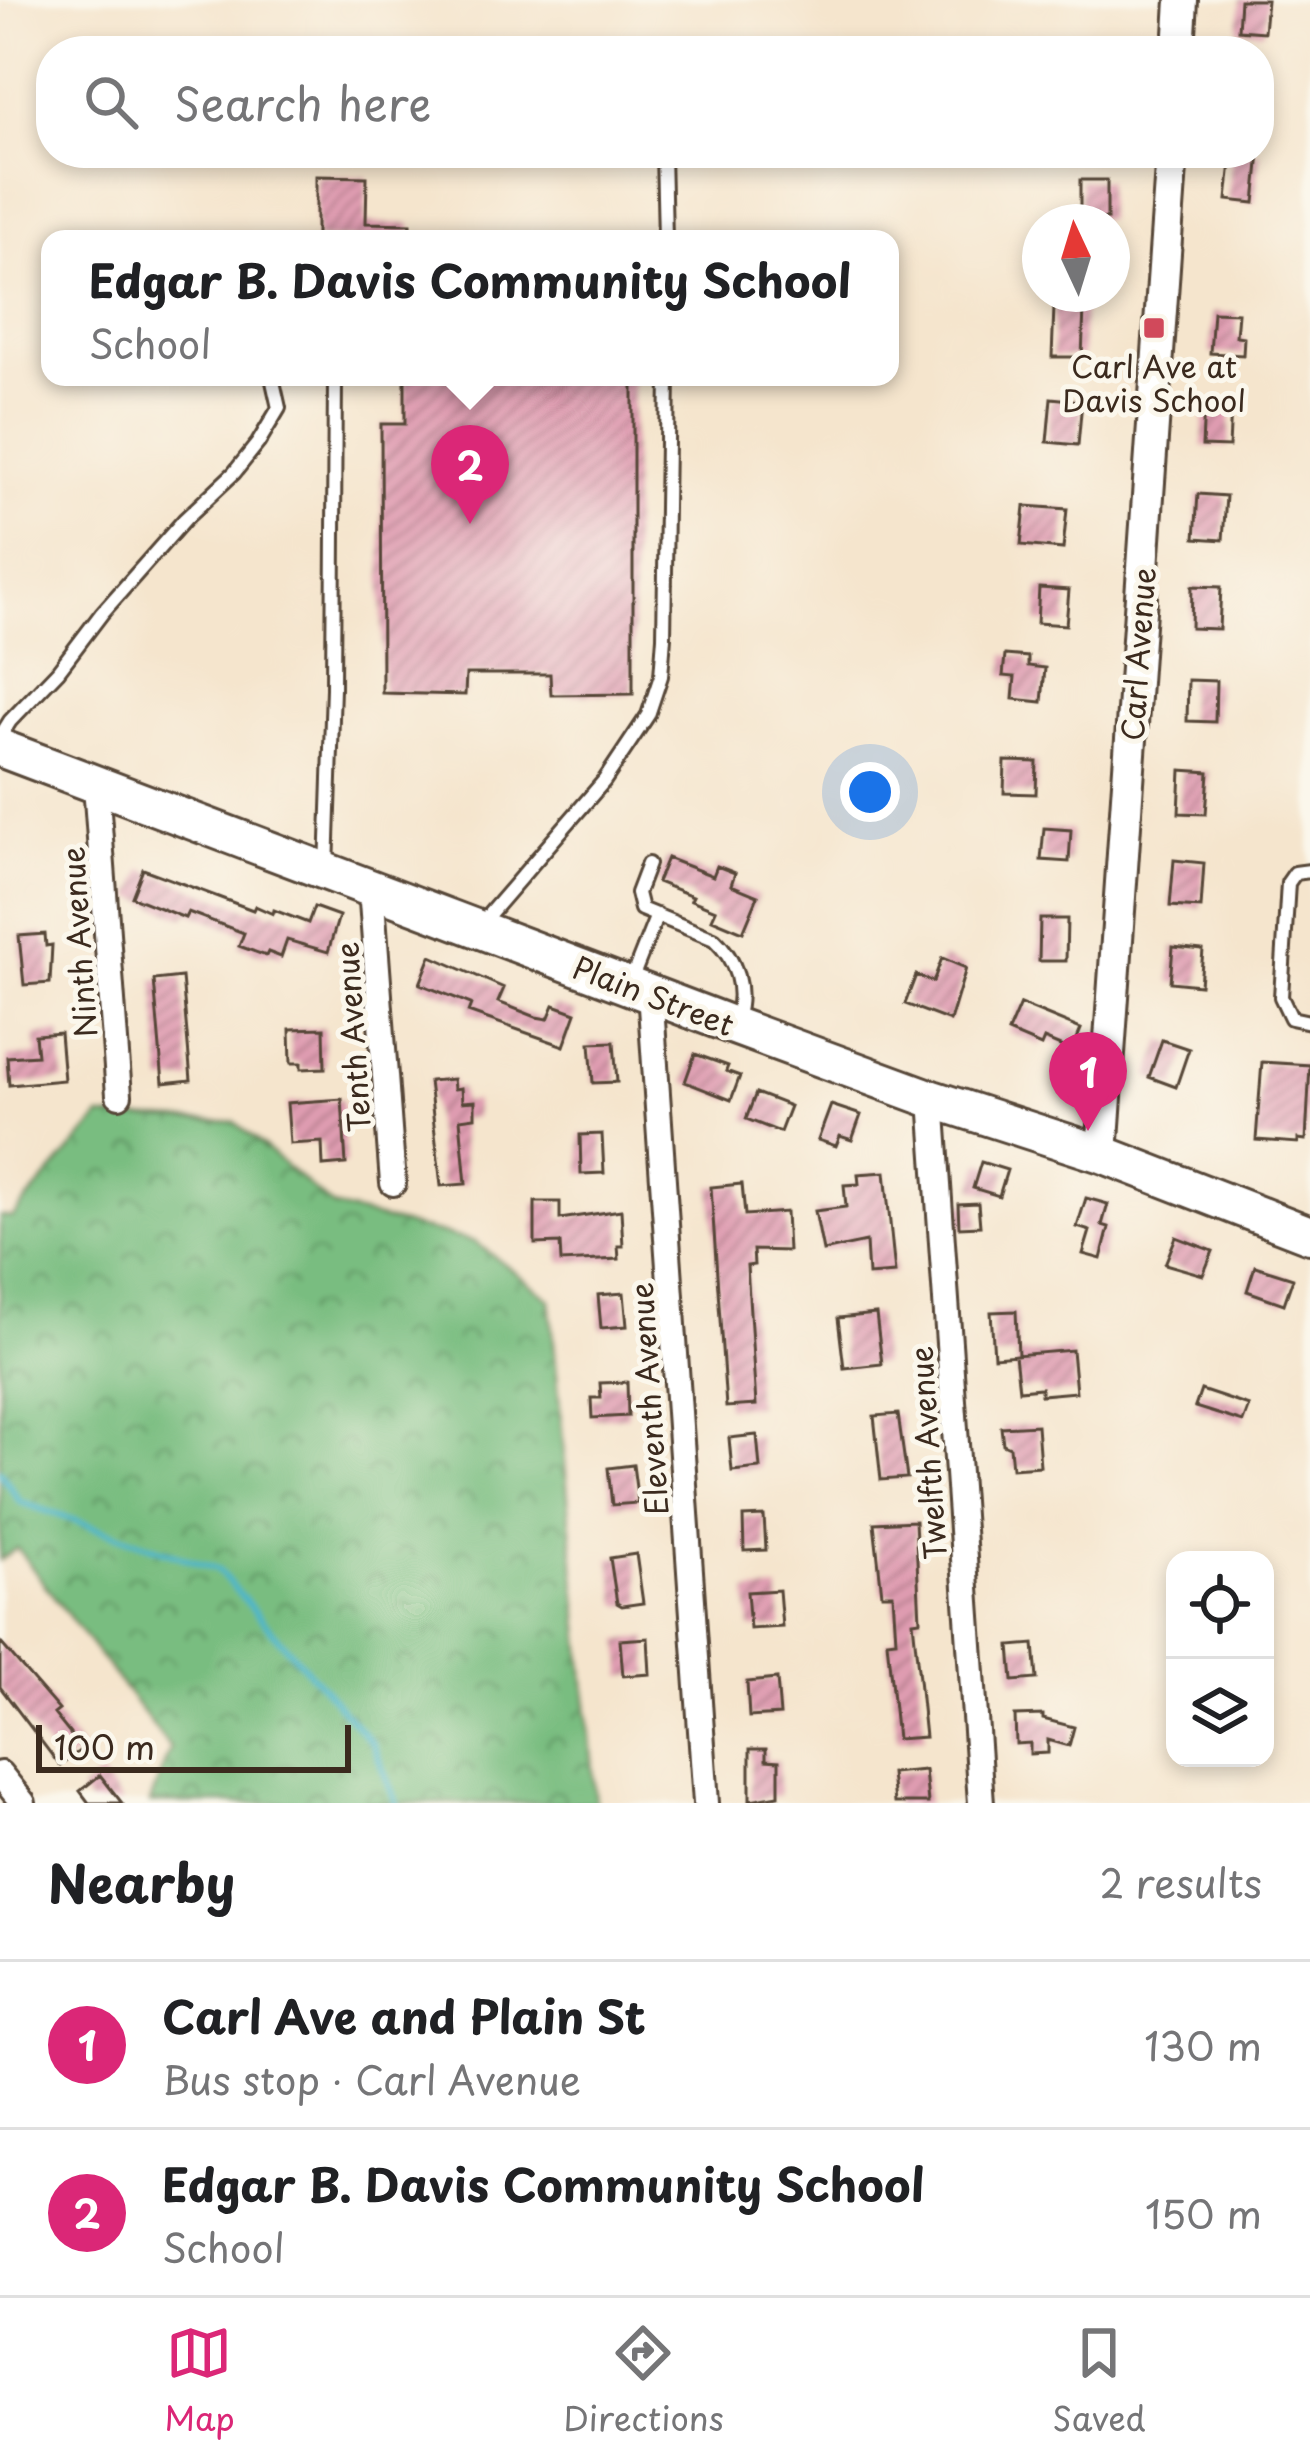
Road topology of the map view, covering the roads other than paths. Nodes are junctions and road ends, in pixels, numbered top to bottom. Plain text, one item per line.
1 (1182, 0) edge
2 (1180, 36) edge
3 (663, 168) edge
4 (1171, 168) edge
5 (665, 230) edge
6 (278, 386) edge
7 (335, 386) edge
8 (668, 386) edge
9 (0, 737) edge
10 (0, 748) edge
11 (96, 784) junction
12 (648, 864) dead end
13 (327, 871) junction
14 (1310, 872) edge
15 (371, 888) junction
16 (657, 915) junction
17 (478, 927) junction
18 (640, 988) junction
19 (1310, 1022) edge
20 (734, 1026) junction
21 (119, 1095) dead end
22 (932, 1099) junction
23 (1102, 1154) junction
24 (393, 1183) dead end
25 (1310, 1235) edge
26 (0, 1774) edge
27 (23, 1803) edge
28 (706, 1803) edge
29 (981, 1803) edge

1 - 2 street
3 - 5 lane
4 - 23 street, Carl Avenue
6 - 9 lane
7 - 13 lane
8 - 17 lane
10 - 11 main road, Plain Street
11 - 13 main road, Plain Street
11 - 21 street, Ninth Avenue
12 - 16 lane
13 - 15 main road, Plain Street
14 - 19 lane
15 - 17 main road, Plain Street
15 - 24 street, Tenth Avenue
16 - 18 lane
16 - 20 lane
17 - 18 main road, Plain Street
18 - 20 main road, Plain Street
18 - 28 street, Eleventh Avenue
20 - 22 main road, Plain Street
22 - 23 main road, Plain Street
22 - 29 street, Twelfth Avenue
23 - 25 main road, Plain Street
26 - 27 street

